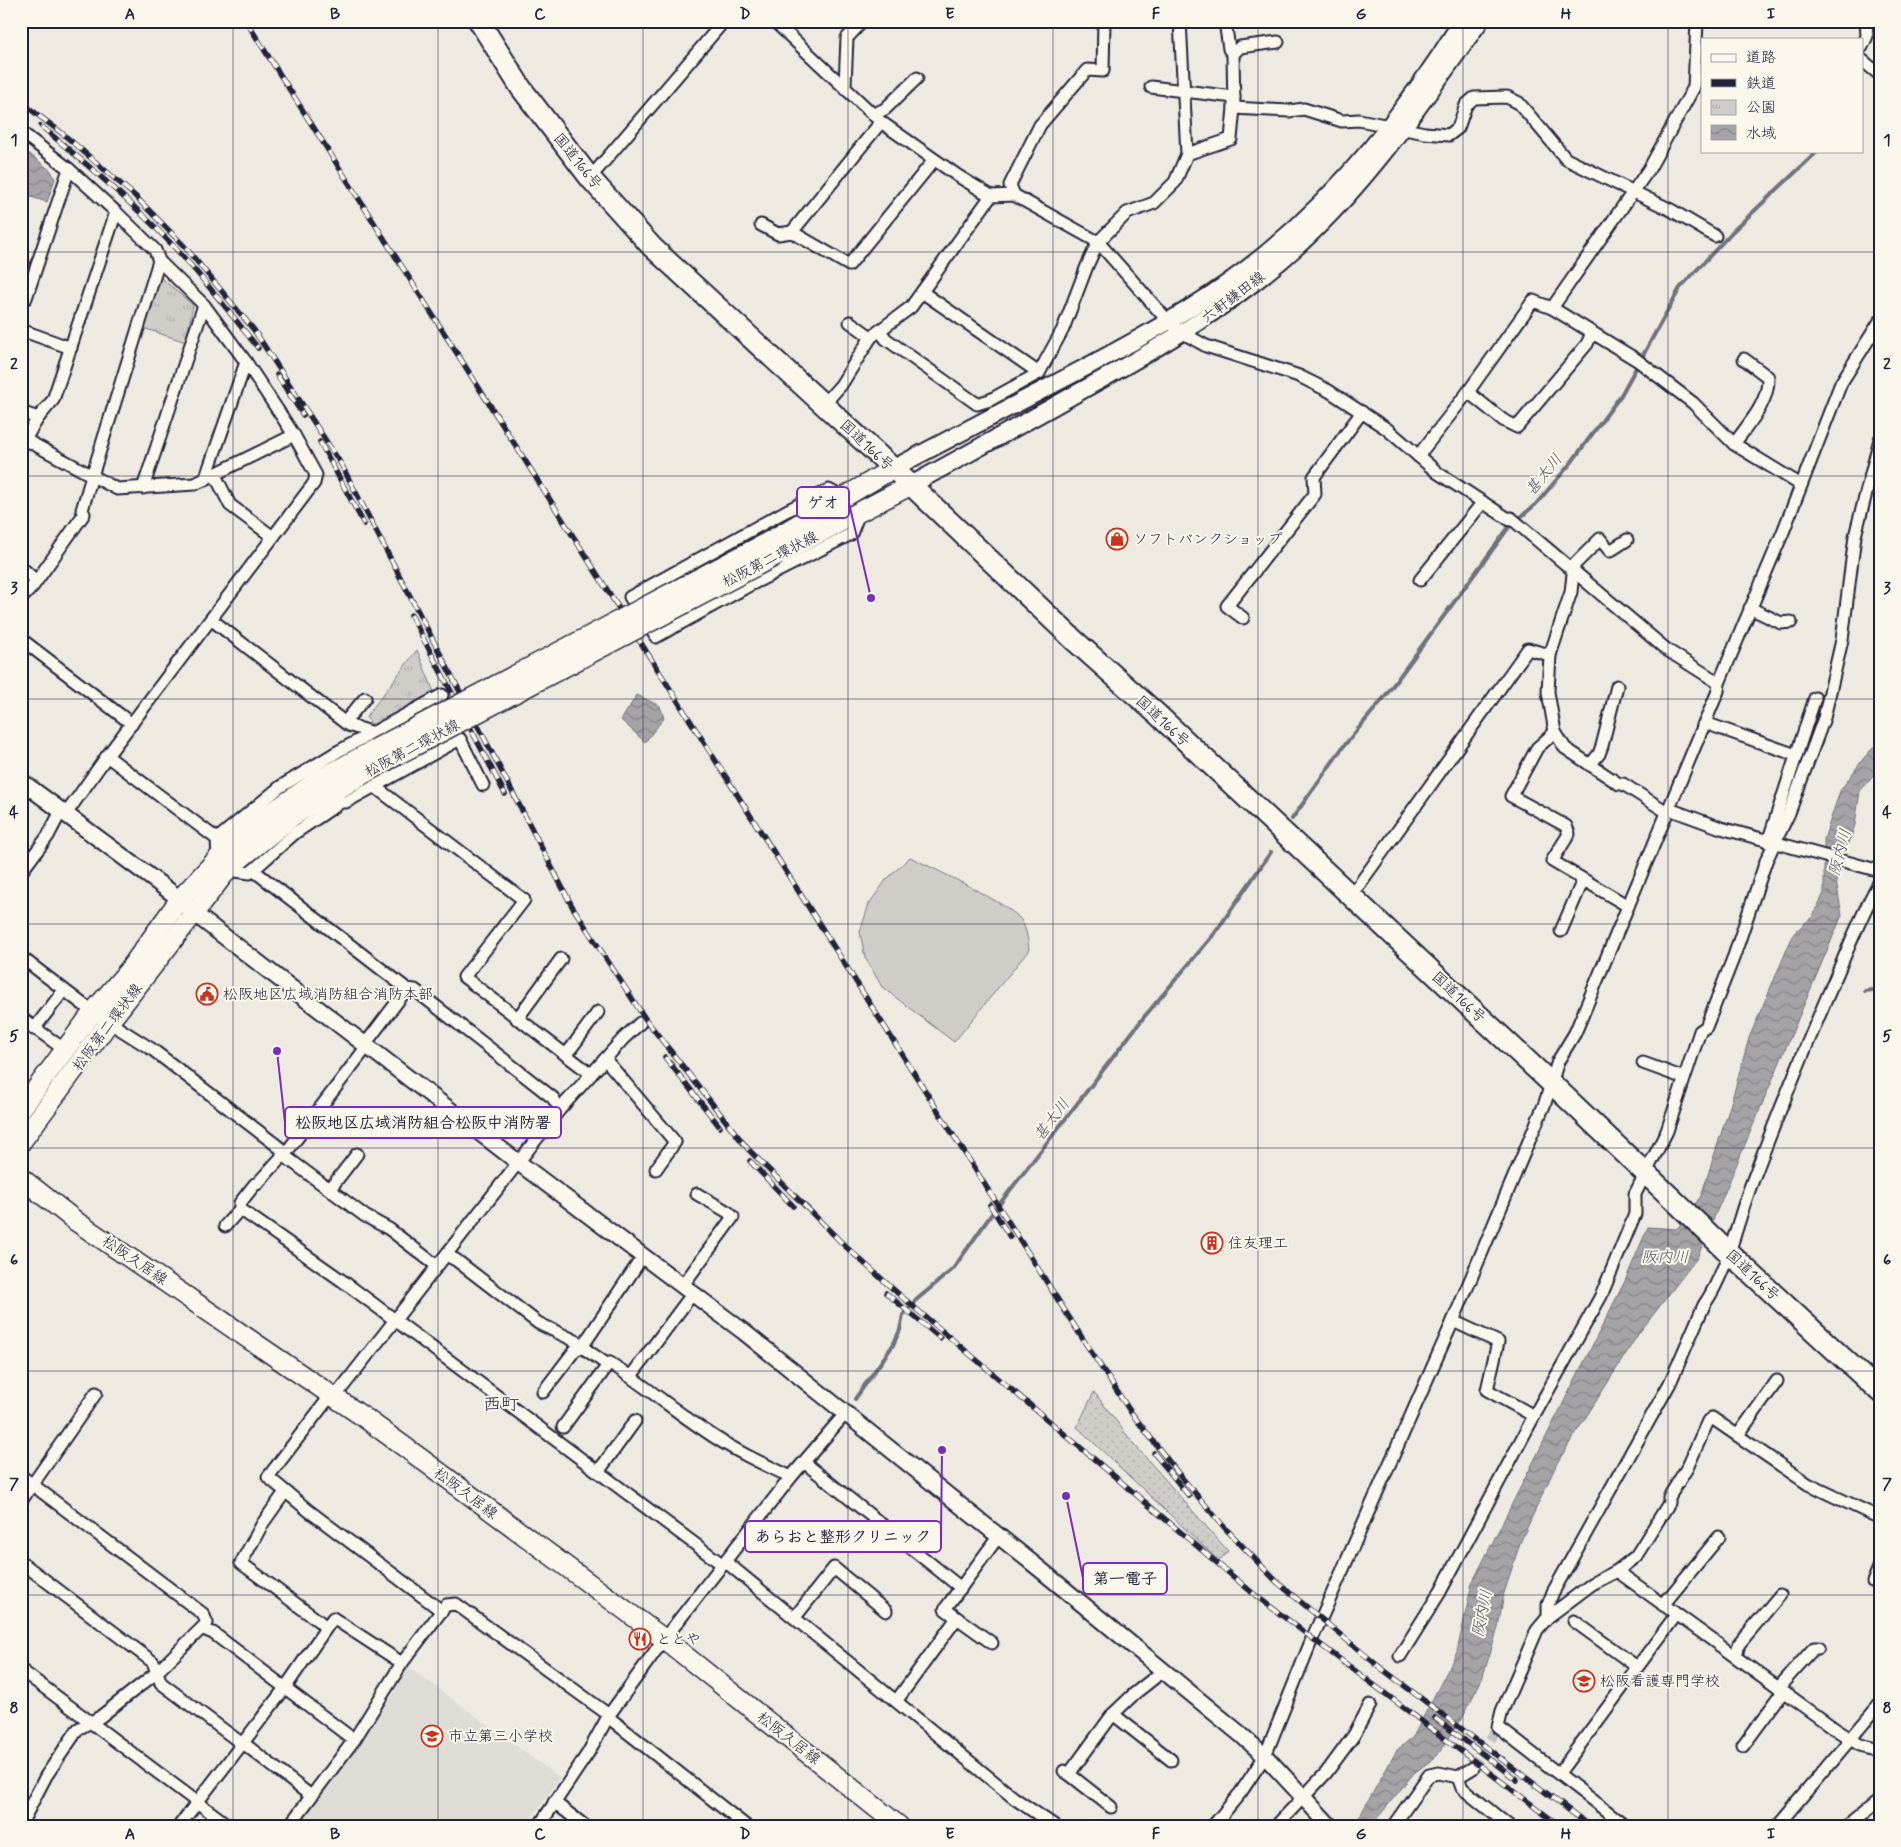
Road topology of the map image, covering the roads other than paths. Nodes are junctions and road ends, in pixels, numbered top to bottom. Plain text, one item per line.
1 (479, 21) edge
2 (724, 21) edge
3 (774, 21) edge
4 (1104, 21) edge
5 (1180, 21) edge
6 (1225, 21) edge
7 (1462, 21) edge
8 (1480, 21) edge
9 (1698, 21) edge
10 (1866, 21) edge
11 (860, 24) dead end
12 (1278, 42) dead end
13 (1864, 42) edge
14 (1233, 54) junction
15 (1864, 62) edge
16 (1880, 75) edge
17 (916, 78) dead end
18 (844, 85) junction
19 (1151, 87) dead end
20 (1184, 91) junction
21 (1234, 102) junction
22 (878, 118) junction
23 (1397, 127) junction
24 (21, 132) edge
25 (1187, 154) junction
26 (934, 160) junction
27 (69, 169) junction
28 (590, 178) junction
29 (1632, 192) junction
30 (1014, 195) junction
31 (991, 196) junction
32 (116, 212) junction
33 (761, 225) dead end
34 (792, 232) junction
35 (1716, 236) dead end
36 (1098, 242) junction
37 (160, 261) junction
38 (922, 292) junction
39 (21, 297) edge
40 (204, 305) junction
41 (1552, 308) junction
42 (1168, 321) junction
43 (1880, 321) edge
44 (850, 322) dead end
45 (21, 330) edge
46 (1183, 333) junction
47 (1592, 333) junction
48 (876, 334) junction
49 (71, 348) junction
50 (1744, 359) dead end
51 (246, 362) junction
52 (1039, 372) junction
53 (1468, 392) junction
54 (824, 404) junction
55 (21, 412) edge
56 (1362, 412) junction
57 (38, 418) junction
58 (294, 435) junction
59 (1880, 439) edge
60 (23, 443) edge
61 (1734, 444) junction
62 (1418, 456) junction
63 (892, 469) junction
64 (92, 476) junction
65 (210, 478) junction
66 (911, 485) junction
67 (1801, 485) junction
68 (143, 488) junction
69 (844, 498) junction
70 (1483, 502) junction
71 (859, 514) junction
72 (273, 537) junction
73 (1627, 540) dead end
74 (773, 548) junction
75 (21, 567) edge
76 (1573, 571) junction
77 (1420, 580) dead end
78 (36, 581) junction
79 (21, 599) edge
80 (1750, 608) junction
81 (1242, 618) dead end
82 (212, 620) junction
83 (1792, 622) dead end
84 (21, 639) edge
85 (1550, 655) junction
86 (1719, 684) junction
87 (1617, 686) dead end
88 (442, 696) dead end
89 (365, 698) dead end
90 (1814, 698) dead end
91 (345, 722) junction
92 (132, 724) junction
93 (1703, 725) junction
94 (1555, 732) junction
95 (377, 748) junction
96 (1796, 755) junction
97 (107, 756) junction
98 (1590, 765) junction
99 (21, 781) edge
100 (483, 785) dead end
101 (374, 786) junction
102 (1668, 810) junction
103 (64, 813) junction
104 (217, 840) junction
105 (1772, 842) junction
106 (223, 864) junction
107 (252, 870) junction
108 (1880, 871) edge
109 (21, 872) edge
110 (1583, 880) junction
111 (1880, 881) edge
112 (1352, 896) junction
113 (180, 899) junction
114 (1628, 906) junction
115 (195, 914) junction
116 (1561, 931) dead end
117 (21, 958) edge
118 (562, 959) dead end
119 (407, 989) junction
120 (64, 990) junction
121 (93, 1012) junction
122 (598, 1012) dead end
123 (21, 1018) edge
124 (517, 1019) junction
125 (110, 1021) junction
126 (640, 1023) dead end
127 (34, 1029) junction
128 (367, 1044) junction
129 (65, 1050) junction
130 (566, 1055) junction
131 (605, 1059) junction
132 (1643, 1063) dead end
133 (591, 1074) junction
134 (1684, 1078) junction
135 (1550, 1082) junction
136 (23, 1104) edge
137 (560, 1108) junction
138 (21, 1142) edge
139 (283, 1153) junction
140 (357, 1154) dead end
141 (518, 1162) junction
142 (656, 1168) dead end
143 (1648, 1176) junction
144 (21, 1178) edge
145 (330, 1189) junction
146 (697, 1194) dead end
147 (240, 1209) junction
148 (225, 1226) dead end
149 (1724, 1248) junction
150 (446, 1254) junction
151 (637, 1265) dead end
152 (437, 1266) junction
153 (683, 1285) junction
154 (687, 1301) dead end
155 (393, 1321) junction
156 (1453, 1321) junction
157 (583, 1346) junction
158 (608, 1365) junction
159 (631, 1376) junction
160 (1777, 1381) dead end
161 (543, 1392) dead end
162 (1880, 1392) edge
163 (96, 1393) dead end
164 (333, 1396) junction
165 (845, 1414) junction
166 (1534, 1416) junction
167 (635, 1421) dead end
168 (563, 1427) dead end
169 (1738, 1434) junction
170 (805, 1463) junction
171 (598, 1472) junction
172 (21, 1476) edge
173 (791, 1477) junction
174 (33, 1485) junction
175 (285, 1492) junction
176 (21, 1501) edge
177 (1880, 1518) edge
178 (998, 1537) junction
179 (1719, 1537) dead end
180 (21, 1562) edge
181 (724, 1563) junction
182 (1880, 1565) edge
183 (1617, 1571) junction
184 (1873, 1582) dead end
185 (961, 1588) junction
186 (1780, 1595) dead end
187 (1663, 1605) junction
188 (442, 1611) junction
189 (886, 1611) dead end
190 (1676, 1614) junction
191 (795, 1617) junction
192 (1548, 1617) junction
193 (957, 1618) junction
194 (1574, 1621) dead end
195 (203, 1628) junction
196 (325, 1628) junction
197 (664, 1639) junction
198 (992, 1643) dead end
199 (1818, 1648) dead end
200 (1400, 1656) dead end
201 (1736, 1656) junction
202 (402, 1663) junction
203 (1637, 1667) junction
204 (21, 1670) edge
205 (1163, 1671) junction
206 (156, 1673) junction
207 (285, 1688) junction
208 (1781, 1690) junction
209 (896, 1700) junction
210 (1880, 1704) edge
211 (1370, 1705) dead end
212 (1114, 1714) junction
213 (608, 1716) junction
214 (90, 1722) junction
215 (354, 1740) junction
216 (1851, 1740) junction
217 (241, 1743) junction
218 (1743, 1746) dead end
219 (1880, 1750) edge
220 (1264, 1756) junction
221 (1170, 1760) dead end
222 (1473, 1768) tunnel mouth
223 (1559, 1773) junction
224 (1458, 1777) junction
225 (311, 1796) junction
226 (1304, 1798) junction
227 (1880, 1800) edge
228 (554, 1802) junction
229 (197, 1803) junction
230 (1111, 1807) dead end
231 (21, 1824) edge
232 (179, 1826) edge
233 (229, 1826) edge
234 (297, 1826) edge
235 (539, 1826) edge
236 (585, 1826) edge
237 (746, 1826) edge
238 (898, 1826) edge
239 (1055, 1826) edge
240 (1213, 1826) edge
241 (1276, 1826) edge
242 (1330, 1826) edge
243 (1393, 1826) edge
244 (1509, 1826) edge
245 (1626, 1826) edge
246 (1777, 1826) edge
247 (1848, 1826) edge

1 - 28 highway, 国道166号
2 - 28 street
3 - 18 street
4 - 30 street
5 - 20 street
6 - 14 street
7 - 23 main road, 六軒鎌田線
8 - 23 main road, 六軒鎌田線
9 - 29 street
10 - 13 street
11 - 18 street
12 - 14 street
14 - 21 street
15 - 16 street
17 - 22 street
18 - 22 street
19 - 20 street
20 - 21 street
20 - 25 street
21 - 23 street
21 - 25 street
22 - 26 street
22 - 34 street
23 - 29 street
23 - 42 main road, 六軒鎌田線
23 - 46 main road, 六軒鎌田線
24 - 27 street
25 - 36 street
26 - 31 street
26 - 34 street
27 - 32 street
27 - 39 street
28 - 54 highway, 国道166号
29 - 35 street
29 - 41 street
30 - 31 street
30 - 36 street
31 - 38 street
32 - 37 street
32 - 49 street
33 - 34 street
36 - 42 street
36 - 52 street
37 - 40 street
37 - 64 street
38 - 48 street
38 - 52 street
40 - 51 street
40 - 68 street
41 - 47 street
41 - 53 street
42 - 46 street
42 - 63 main road, 六軒鎌田線
43 - 67 street
44 - 48 street
45 - 49 street
46 - 56 street
46 - 66 main road, 六軒鎌田線
47 - 53 street
47 - 61 street
48 - 52 street
48 - 54 street
49 - 57 street
50 - 61 street
51 - 58 street
51 - 65 street
53 - 62 street
54 - 63 highway, 国道166号
55 - 57 street
56 - 62 street
56 - 81 street
57 - 60 street
58 - 65 street
58 - 72 street
59 - 105 street
60 - 64 street
61 - 67 street
62 - 70 street
63 - 66 highway, 国道166号
63 - 69 main road, 松阪第二環状線
64 - 68 street
64 - 78 street
65 - 68 street
65 - 72 street
66 - 71 main road, 松阪第二環状線
66 - 112 highway, 国道166号
67 - 80 street
69 - 71 street
69 - 74 main road, 松阪第二環状線
70 - 76 street
70 - 77 street
71 - 74 main road, 松阪第二環状線
72 - 82 street
73 - 76 street
74 - 95 main road, 松阪第二環状線, bridge
75 - 78 street
76 - 85 street
76 - 86 street
78 - 79 street
80 - 83 street
80 - 86 street
82 - 91 street
82 - 92 street
84 - 92 street
85 - 94 street
85 - 112 street
86 - 93 street
87 - 98 street
88 - 95 street
89 - 91 street
90 - 96 street
91 - 95 street
92 - 97 street
93 - 96 street
93 - 102 street
94 - 98 street
94 - 110 street
95 - 104 street
95 - 106 main road, 松阪第二環状線
96 - 105 street
97 - 103 street
97 - 104 street
98 - 102 street
99 - 103 street
100 - 101 street
101 - 107 street
101 - 124 street
102 - 105 street
102 - 114 street
103 - 109 street
103 - 113 street
104 - 106 street
105 - 108 street
105 - 134 street
106 - 107 street
106 - 113 main road, 松阪第二環状線
106 - 115 main road, 松阪第二環状線
107 - 119 street
110 - 114 street
110 - 116 street
111 - 149 street
112 - 135 highway, 国道166号
113 - 115 street
113 - 121 main road, 松阪第二環状線
114 - 135 street
115 - 125 main road, 松阪第二環状線
115 - 128 street
117 - 120 street
118 - 124 street
119 - 128 street
119 - 137 street
120 - 121 street
120 - 127 street
121 - 125 street
121 - 129 main road, 松阪第二環状線
122 - 130 street
123 - 127 street
124 - 130 street
125 - 138 main road, 松阪第二環状線
125 - 139 street
126 - 131 street
127 - 129 street
128 - 139 street
128 - 141 street
129 - 136 main road, 松阪第二環状線
130 - 133 street
131 - 133 street
131 - 142 street
132 - 134 street
133 - 137 street
134 - 143 street
135 - 143 highway, 国道166号
135 - 156 street
137 - 141 street
139 - 145 street
139 - 147 street
140 - 145 street
141 - 150 street
141 - 153 street
143 - 149 highway, 国道166号
143 - 166 street
144 - 164 main road, 松阪久居線
145 - 152 street
146 - 153 street
147 - 148 street
147 - 155 street
149 - 162 highway, 国道166号
149 - 192 street
150 - 152 street
150 - 157 street
151 - 157 street
152 - 155 street
153 - 165 street
154 - 159 street
155 - 164 street
155 - 171 street
156 - 166 street
156 - 220 street
157 - 158 street
157 - 161 street
158 - 159 street
158 - 168 street
159 - 173 street
160 - 169 street
163 - 174 street
164 - 175 street
164 - 197 main road, 松阪久居線
165 - 170 street
165 - 178 street
166 - 200 street
167 - 171 street
169 - 177 street
169 - 183 street
170 - 173 street
170 - 185 street
171 - 181 street
172 - 174 street
173 - 181 street
174 - 176 street
174 - 195 street
175 - 188 street
175 - 196 street
178 - 185 street
178 - 205 street
179 - 187 street
180 - 206 street
181 - 191 street
181 - 197 street
182 - 184 street
183 - 187 street
183 - 192 street
185 - 193 street
186 - 201 street
187 - 190 street
188 - 202 street
188 - 213 street
189 - 191 street
190 - 201 street
190 - 203 street
191 - 209 street
192 - 223 street
193 - 198 street
193 - 209 street
194 - 203 street
195 - 206 street
195 - 207 street
196 - 202 street
196 - 207 street
197 - 213 street
197 - 238 main road, 松阪久居線
199 - 208 street
201 - 208 street
202 - 215 street
203 - 223 street
204 - 214 street
205 - 212 street
205 - 220 street
206 - 214 street
206 - 217 street
207 - 215 street
207 - 217 street
208 - 216 street
208 - 218 street
209 - 239 street
210 - 216 street
211 - 226 street
212 - 221 street
212 - 230 street
213 - 228 street
213 - 237 street
214 - 229 street
214 - 231 street
215 - 225 street
216 - 219 street
216 - 246 street
217 - 225 street
217 - 229 street
220 - 226 street
220 - 240 street
222 - 224 street
223 - 245 street
224 - 243 street
224 - 244 street
225 - 234 street
226 - 241 street
226 - 242 street
227 - 247 street
228 - 235 street
228 - 236 street
229 - 232 street
229 - 233 street

